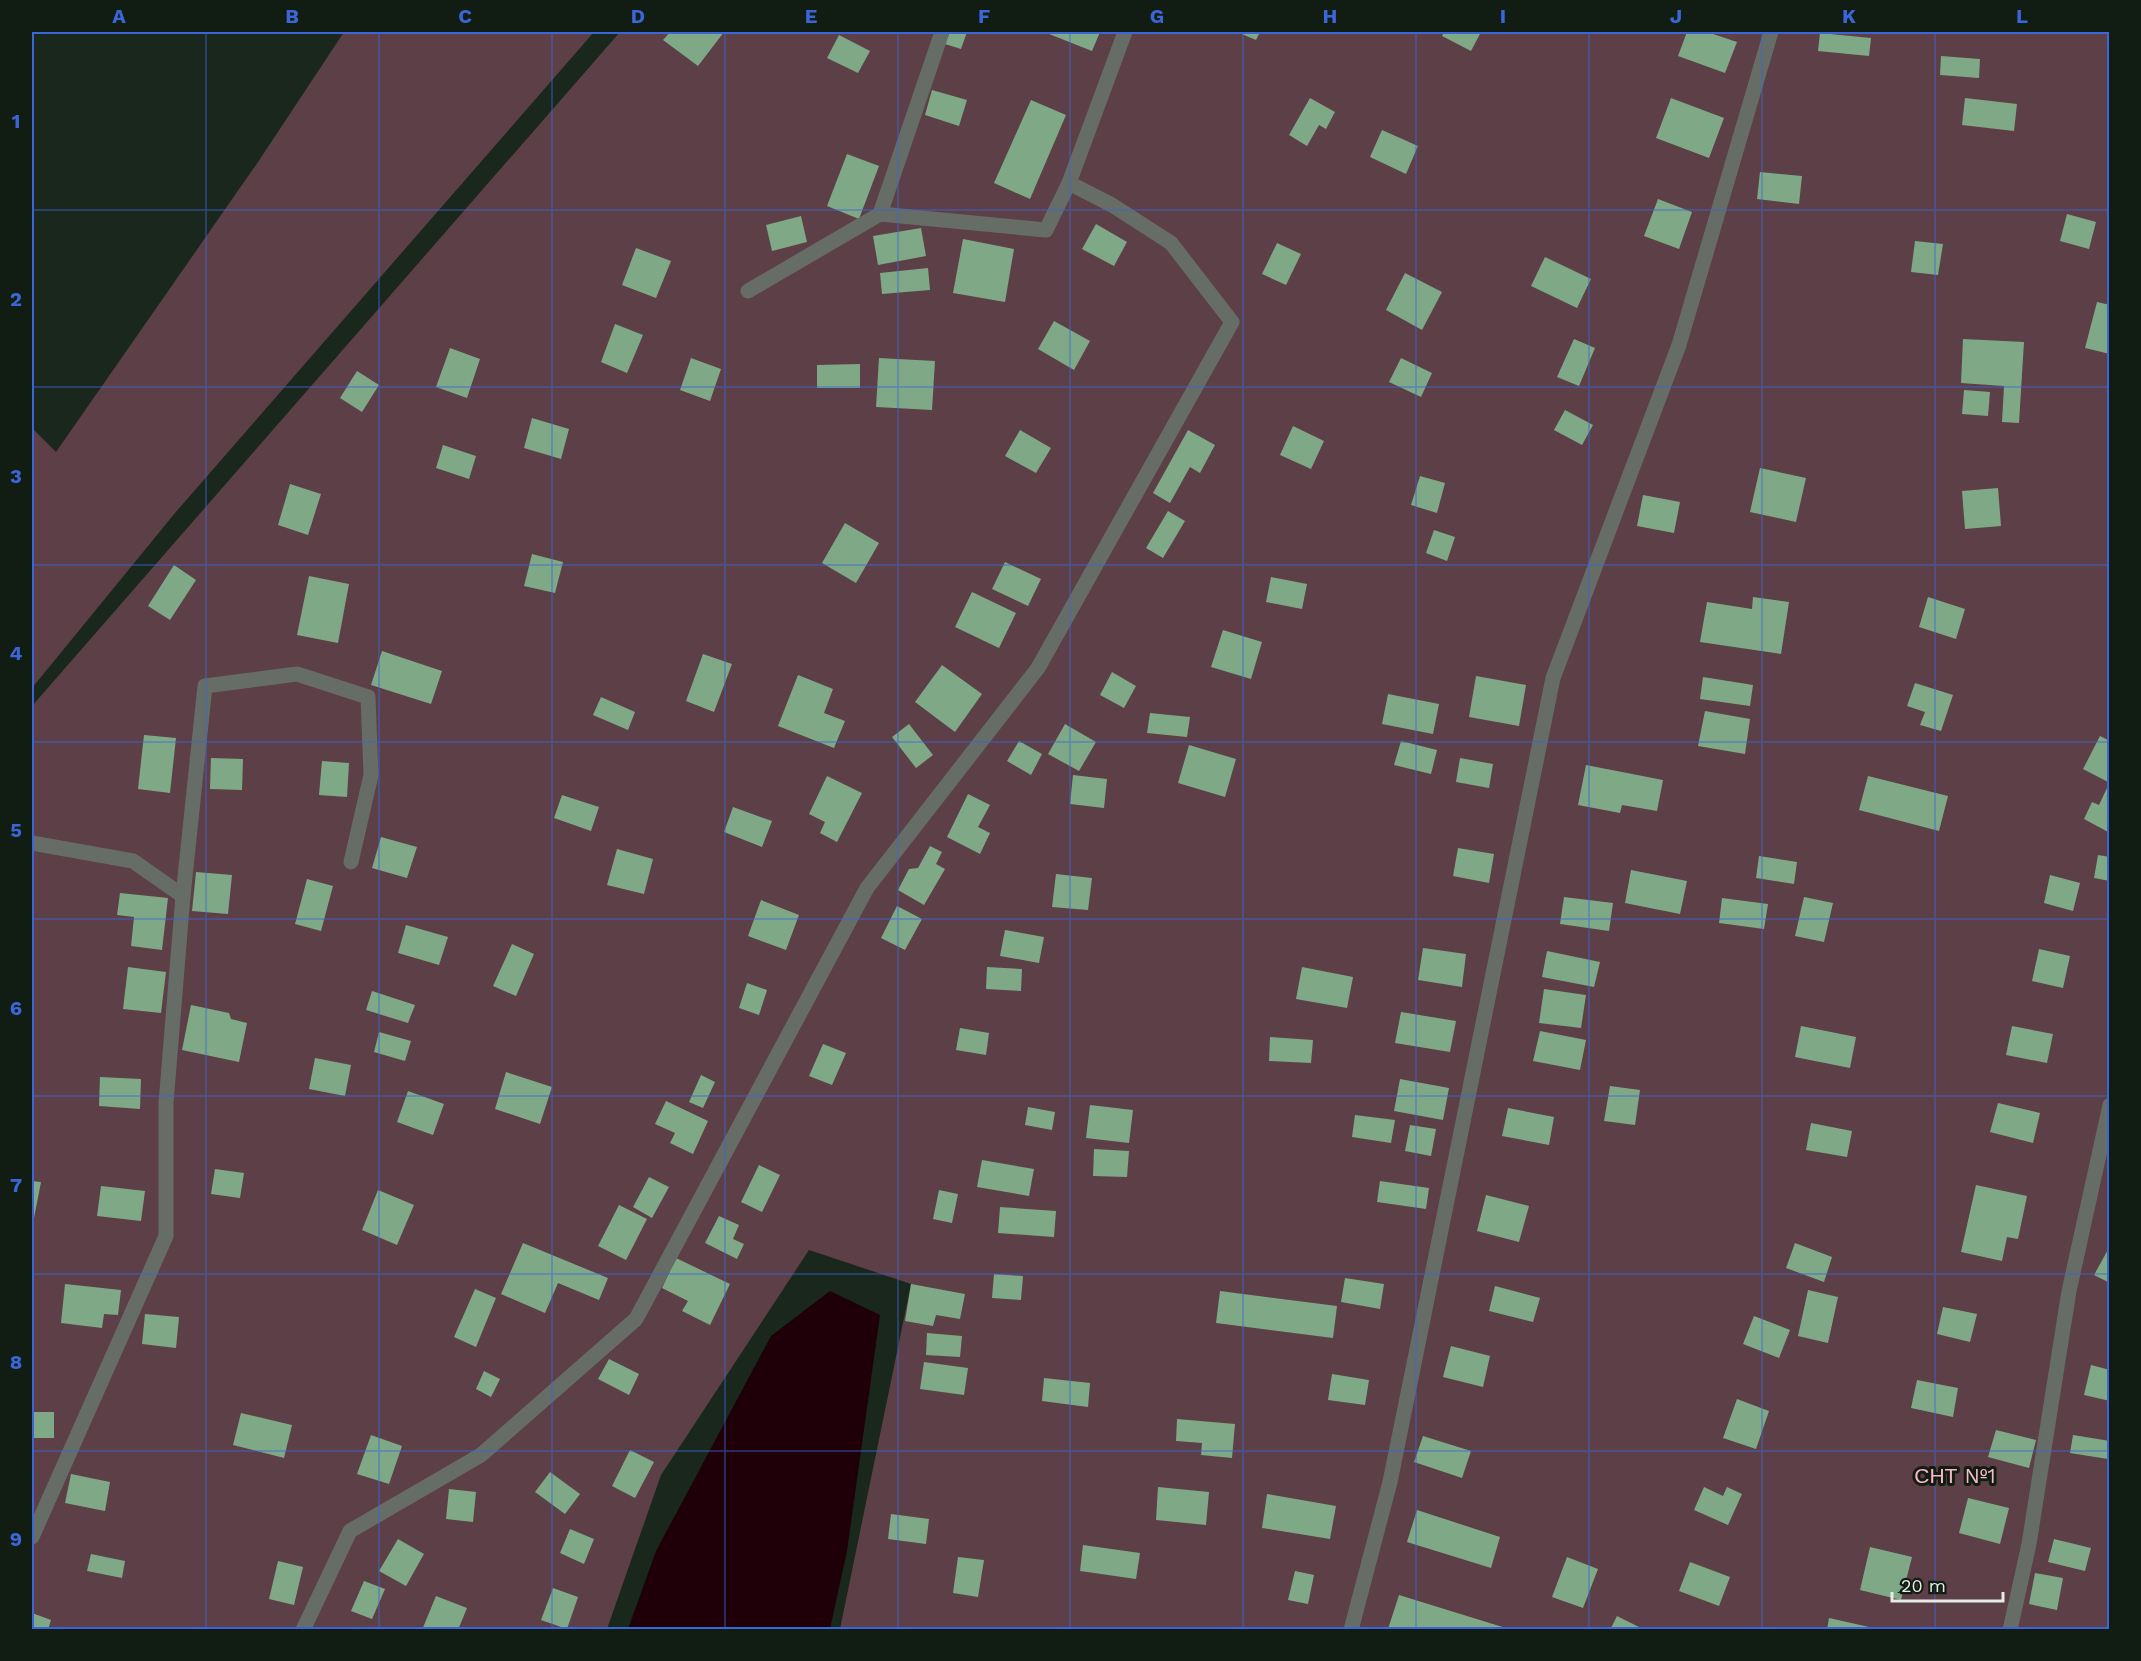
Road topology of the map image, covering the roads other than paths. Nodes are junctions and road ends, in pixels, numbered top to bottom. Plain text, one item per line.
1 (942, 32) edge
2 (1125, 32) edge
3 (1771, 32) edge
4 (1069, 183) junction
5 (880, 214) junction
6 (748, 291) dead end
7 (32, 843) edge
8 (351, 862) dead end
9 (183, 896) junction
10 (2109, 1105) edge
11 (32, 1537) edge
12 (303, 1629) edge
13 (1351, 1629) edge
14 (2010, 1629) edge

1 - 5 street
2 - 4 street
3 - 13 street
4 - 5 street
4 - 12 street
5 - 6 street
7 - 9 street
8 - 9 street
9 - 11 street
10 - 14 street

